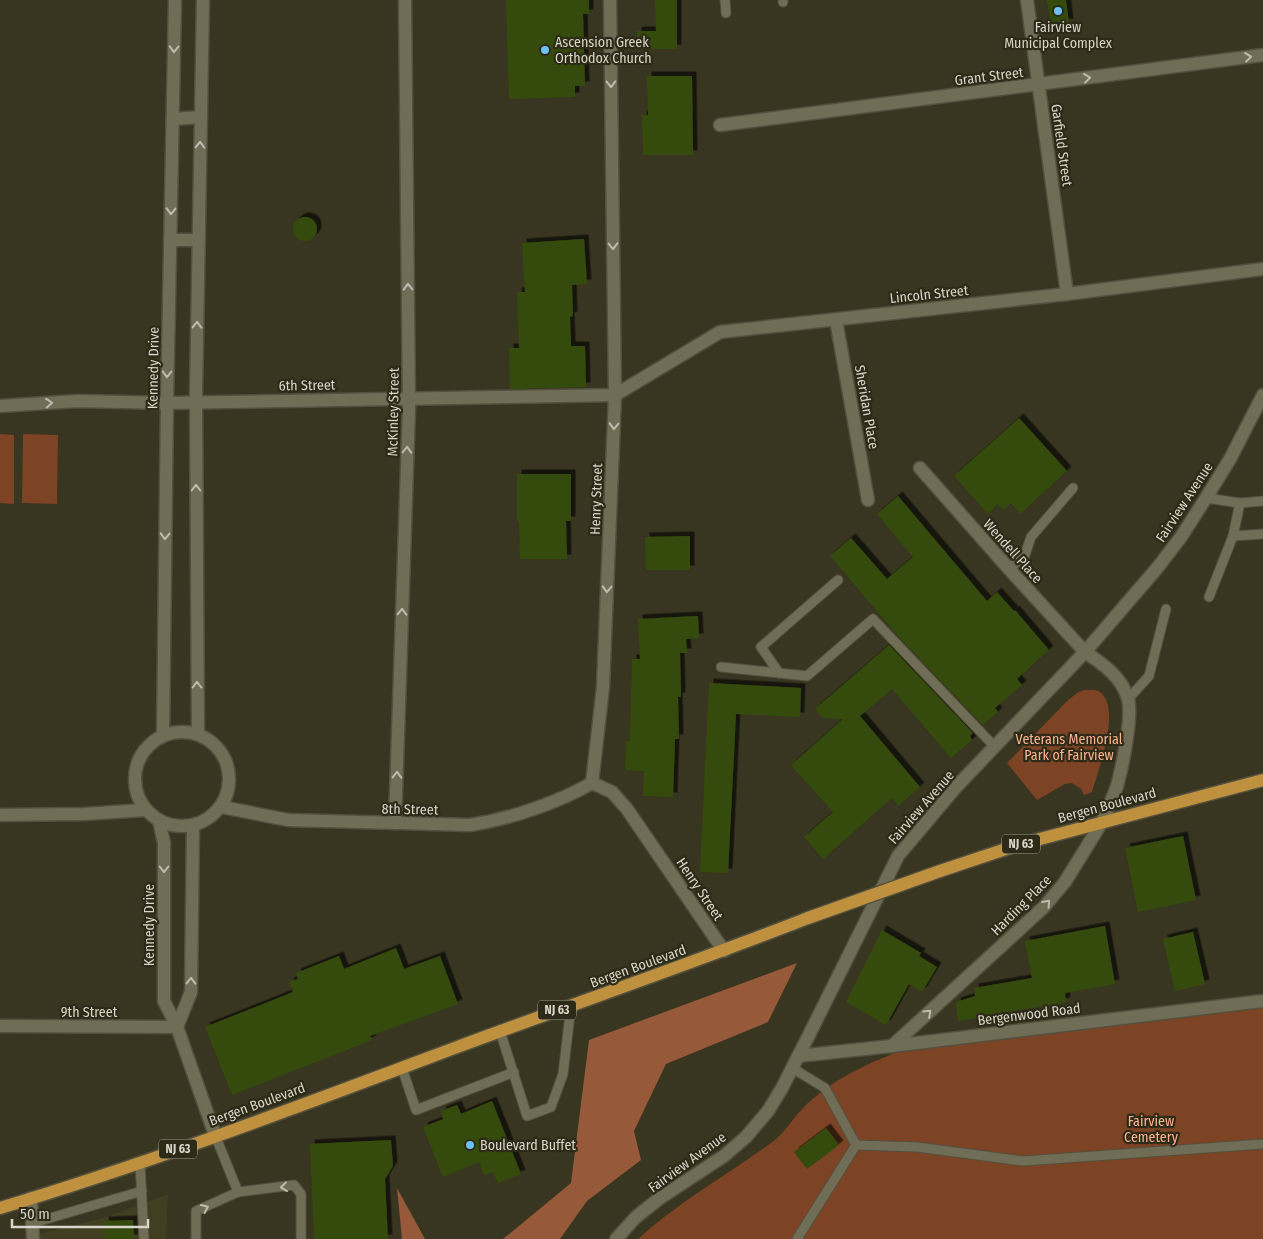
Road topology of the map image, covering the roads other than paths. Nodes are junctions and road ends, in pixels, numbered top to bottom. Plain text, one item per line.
1 (175, 0) edge
2 (203, 0) edge
3 (405, 0) edge
4 (610, 0) edge
5 (726, 0) edge
6 (1027, 0) edge
7 (726, 13) dead end
8 (1263, 56) edge
9 (1039, 84) junction
10 (201, 117) junction
11 (173, 119) junction
12 (720, 125) dead end
13 (170, 240) junction
14 (199, 240) junction
15 (1263, 269) edge
16 (1067, 294) junction
17 (836, 320) junction
18 (615, 395) junction
19 (1263, 396) edge
20 (409, 398) junction
21 (196, 401) junction
22 (167, 403) junction
23 (0, 406) edge
24 (920, 468) dead end
25 (1074, 488) dead end
26 (1206, 498) junction
27 (868, 500) dead end
28 (1263, 501) edge
29 (1240, 503) junction
30 (1263, 534) edge
31 (1233, 536) junction
32 (1009, 569) junction
33 (838, 580) dead end
34 (1210, 597) dead end
35 (1166, 609) dead end
36 (1085, 652) junction
37 (721, 667) dead end
38 (779, 673) junction
39 (1128, 700) junction
40 (198, 734) junction
41 (163, 736) junction
42 (994, 746) junction
43 (1263, 780) edge
44 (592, 783) junction
45 (222, 807) junction
46 (146, 810) junction
47 (0, 815) edge
48 (159, 821) junction
49 (1102, 822) junction
50 (395, 823) junction
51 (193, 826) junction
52 (724, 951) junction
53 (1263, 1000) edge
54 (571, 1006) junction
55 (0, 1026) edge
56 (177, 1027) junction
57 (500, 1031) junction
58 (892, 1046) junction
59 (798, 1056) junction
60 (402, 1068) junction
61 (792, 1068) junction
62 (514, 1072) junction
63 (215, 1135) junction
64 (856, 1144) junction
65 (1263, 1144) edge
66 (140, 1163) junction
67 (142, 1191) junction
68 (238, 1192) junction
69 (31, 1198) junction
70 (0, 1208) edge
71 (33, 1223) junction
72 (33, 1239) edge
73 (144, 1239) edge
74 (196, 1239) edge
75 (301, 1239) edge
76 (616, 1239) edge
77 (797, 1239) edge

1 -> 11 street, Kennedy Drive
2 - 10 street
20 -> 3 street, McKinley Street
4 -> 18 street, Henry Street
5 - 7 lane
6 - 9 street, Garfield Street
9 -> 8 street, Grant Street
9 - 12 street, Grant Street
9 - 16 street, Garfield Street
10 - 11 street
14 -> 10 street
11 -> 13 street, Kennedy Drive
13 - 14 street
13 -> 22 street, Kennedy Drive
21 -> 14 street
15 - 16 street, Lincoln Street
16 - 17 street, Lincoln Street
17 - 18 street, Lincoln Street
17 - 27 street, Sheridan Place
18 - 20 street, 6th Street
18 -> 44 street, Henry Street
19 - 26 street, Fairview Avenue
20 - 21 street, 6th Street
50 -> 20 street, McKinley Street
21 - 22 street, 6th Street
40 -> 21 street
23 -> 22 street, 6th Street
22 -> 41 street, Kennedy Drive
24 - 32 street, Wendell Place
25 - 32 lane
26 - 29 lane
26 - 36 street, Fairview Avenue
28 - 29 lane
29 - 31 lane
30 - 31 lane
31 - 34 lane
32 - 36 street, Wendell Place
33 - 38 lane
35 - 39 lane
36 - 39 street, Harding Place
36 - 42 street, Fairview Avenue
37 - 38 lane
38 - 42 lane
39 - 49 street, Harding Place
40 - 41 street
40 - 45 street
41 - 46 street
42 - 59 street, Fairview Avenue
43 - 49 main road, Bergen Boulevard / NJ 63
44 - 50 street, 8th Street
44 - 52 street, Henry Street
45 - 50 street, 8th Street
45 - 51 street
46 - 47 street
46 - 48 street
48 - 51 street
48 -> 56 street, Kennedy Drive
49 - 52 main road, Bergen Boulevard / NJ 63, bridge
58 -> 49 street, Harding Place
56 -> 51 street
52 - 54 main road, Bergen Boulevard / NJ 63
53 - 58 street, Bergenwood Road
54 - 57 main road, Bergen Boulevard / NJ 63
54 - 62 lane
55 - 56 street, 9th Street
56 - 63 street, Kennedy Drive
57 - 60 main road, Bergen Boulevard / NJ 63
57 - 62 lane
58 - 59 street, Bergenwood Road
59 - 61 street, Fairview Avenue
60 - 62 lane
60 - 63 main road, Bergen Boulevard / NJ 63
61 - 64 lane
61 - 76 street, Fairview Avenue
63 - 66 main road, Bergen Boulevard / NJ 63
63 - 68 lane
64 - 65 lane
64 - 77 lane
66 - 67 lane
66 - 69 main road, Bergen Boulevard / NJ 63
67 - 71 lane
67 - 73 lane
74 -> 68 lane
75 -> 68 lane
69 - 70 main road, Bergen Boulevard / NJ 63
69 - 71 street
71 - 72 street

